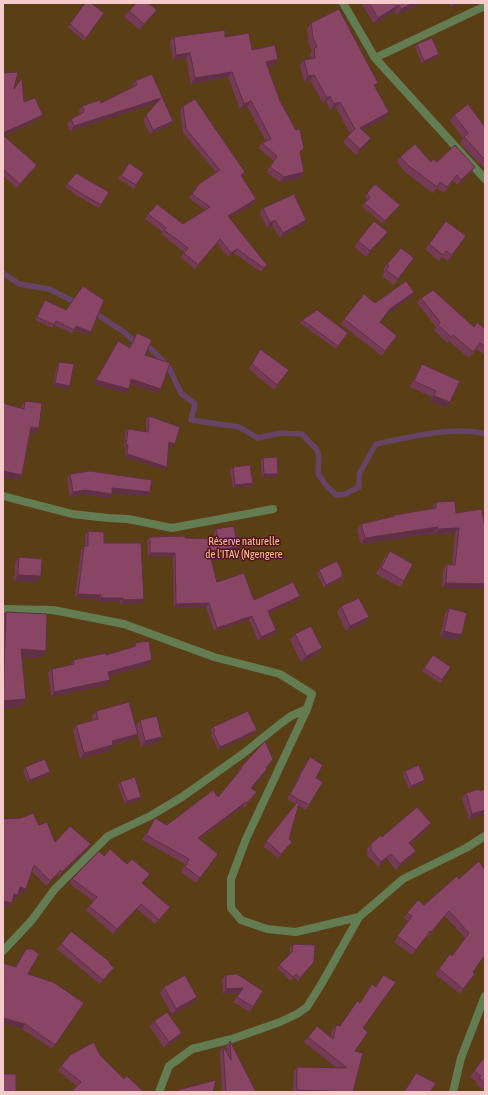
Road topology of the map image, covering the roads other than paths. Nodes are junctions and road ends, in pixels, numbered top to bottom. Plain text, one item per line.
1 (343, 3) edge
2 (485, 6) edge
3 (375, 58) junction
4 (485, 179) edge
5 (3, 496) edge
6 (273, 509) dead end
7 (3, 609) edge
8 (308, 709) junction
9 (485, 836) edge
10 (359, 917) junction
11 (3, 951) edge
12 (485, 996) edge
13 (159, 1092) edge
14 (453, 1092) edge

1 - 3 street
2 - 3 street
3 - 4 street
5 - 6 street
7 - 8 street
8 - 10 street
8 - 11 street
9 - 10 street
10 - 13 street
12 - 14 street

